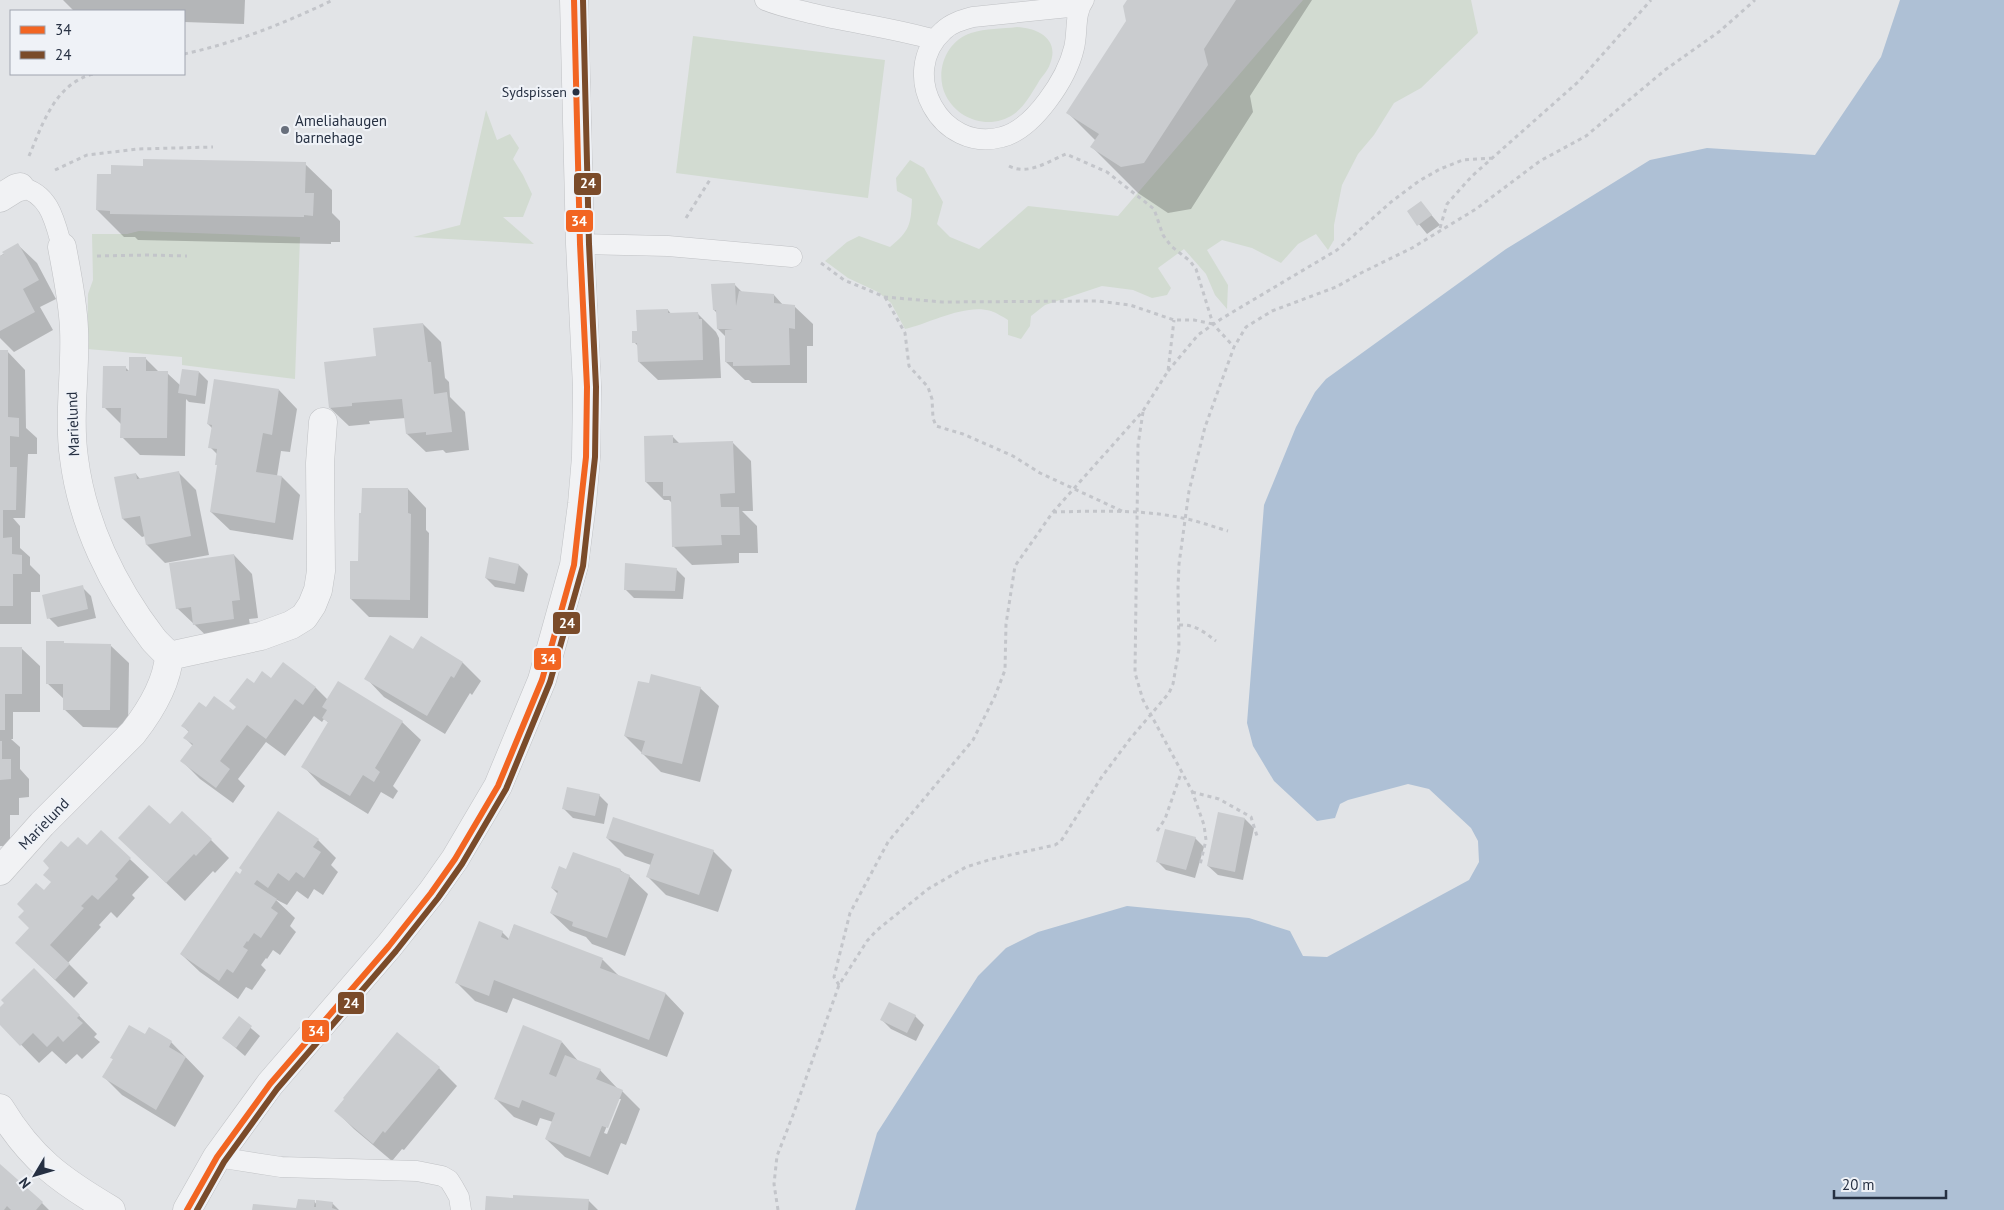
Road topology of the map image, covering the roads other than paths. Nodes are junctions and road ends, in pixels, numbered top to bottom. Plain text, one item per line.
1 (574, 0) edge
2 (765, 0) edge
3 (1081, 3) edge
4 (935, 40) junction
5 (10, 192) edge
6 (580, 244) junction
7 (63, 253) joint
8 (792, 257) road end
9 (323, 422) dead end
10 (169, 656) junction
11 (0, 871) edge
12 (0, 1108) edge
13 (218, 1157) junction
14 (111, 1210) edge
15 (187, 1210) edge
16 (461, 1210) edge

1 - 6 street
2 - 4 lane
3 - 4 lane
3 - 4 lane
5 - 7 lane, Marielund
6 - 8 lane
6 - 13 street
7 - 10 street, Marielund
9 - 10 street
10 - 11 street, Marielund
12 - 14 street
13 - 15 street
13 - 16 lane

